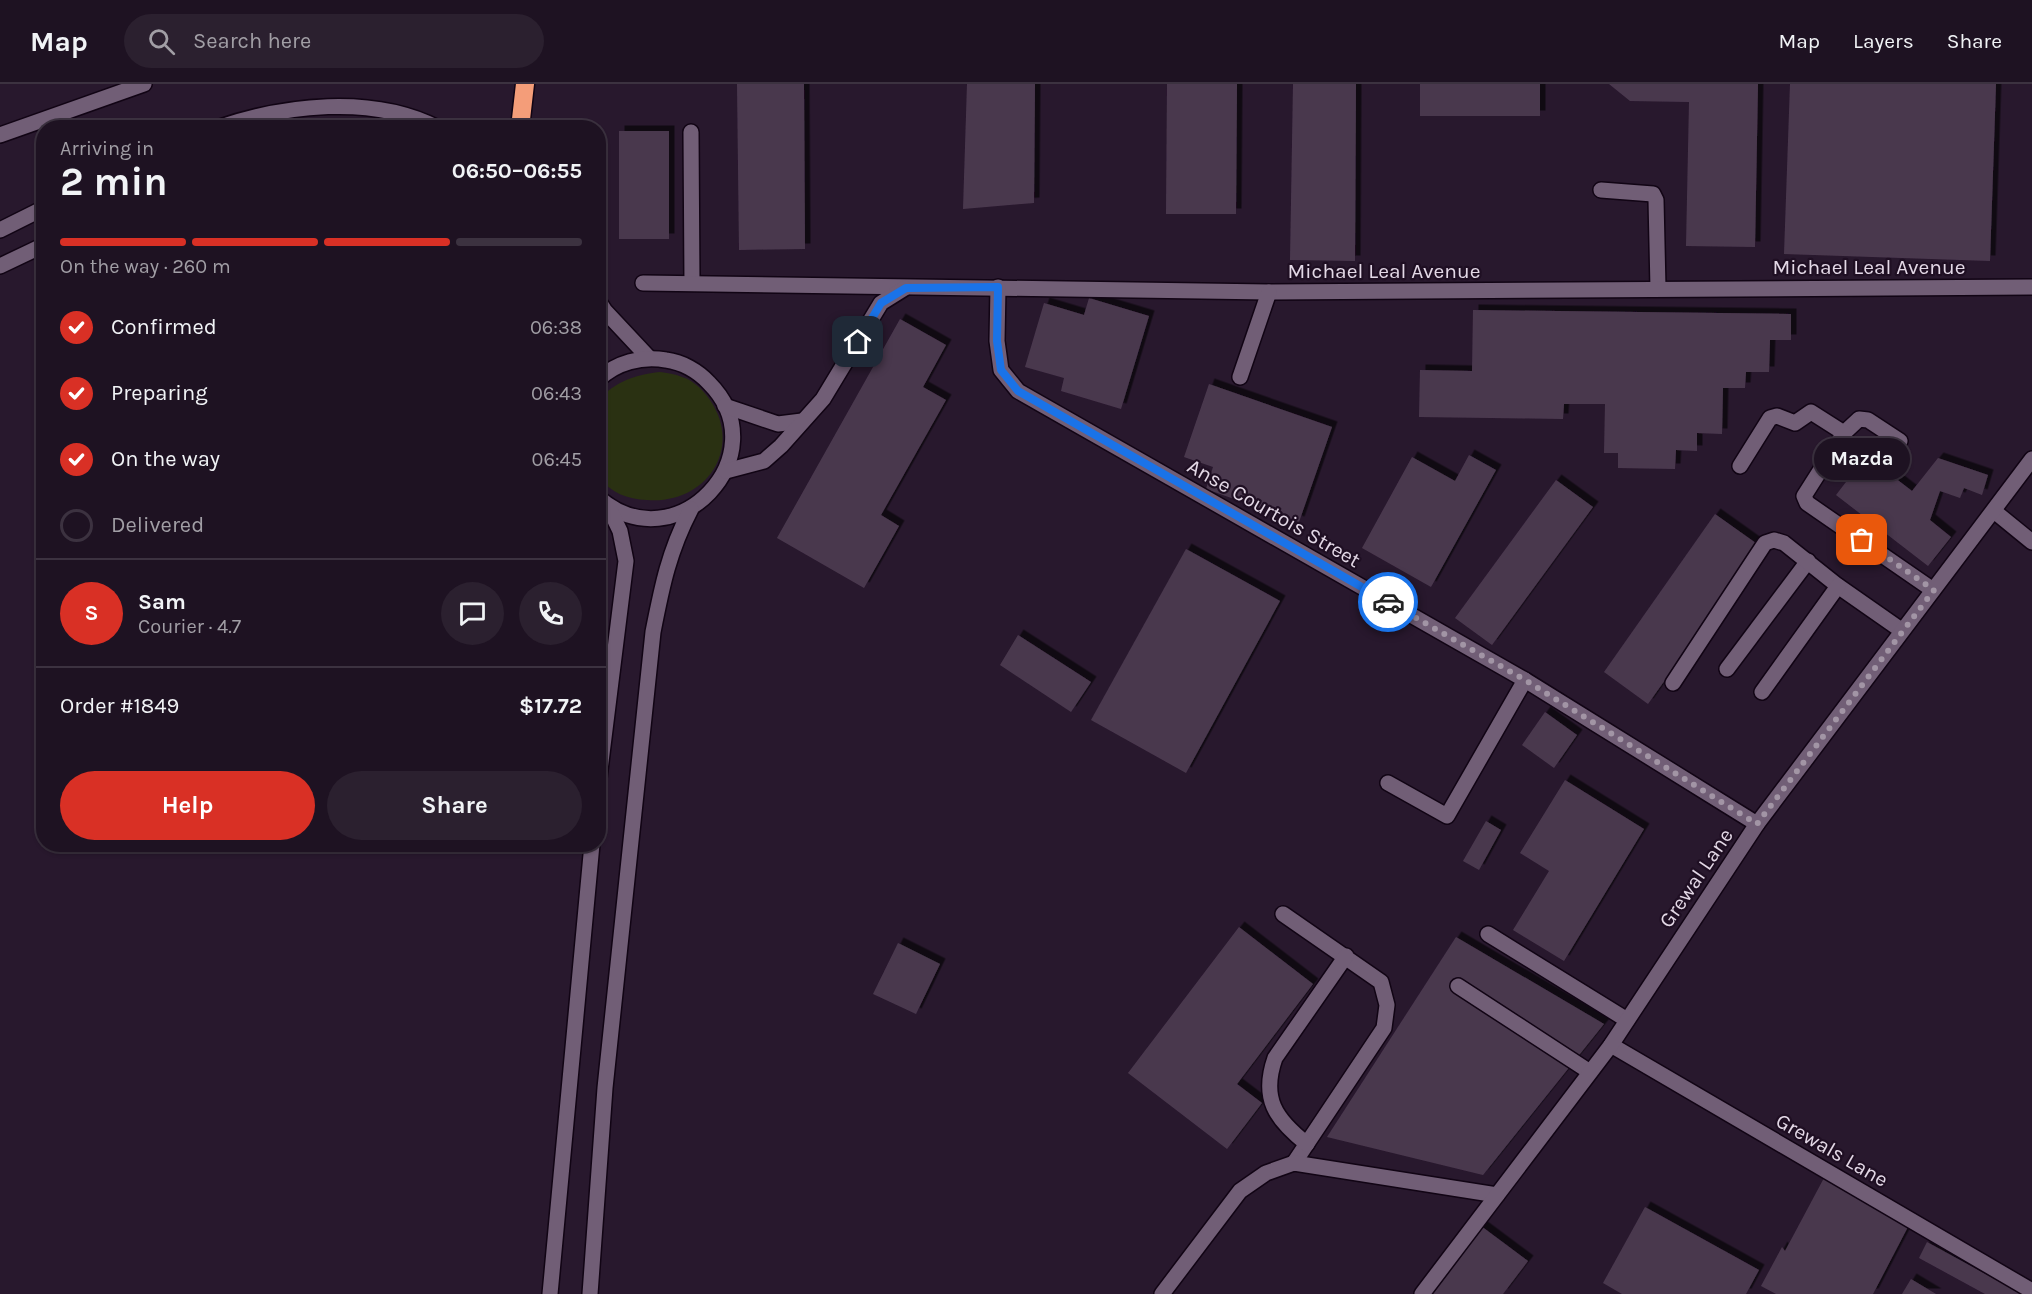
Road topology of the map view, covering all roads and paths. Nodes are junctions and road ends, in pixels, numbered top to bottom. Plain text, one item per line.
1 (144, 84) edge
2 (525, 84) edge
3 (42, 120) edge
4 (248, 120) edge
5 (413, 120) edge
6 (521, 120) edge
7 (36, 122) edge
8 (691, 132) dead end
9 (0, 135) edge
10 (1601, 190) dead end
11 (36, 212) edge
12 (0, 230) edge
13 (36, 249) edge
14 (0, 266) edge
15 (643, 283) dead end
16 (692, 283) junction
17 (998, 287) junction
18 (2032, 287) edge
19 (906, 288) junction
20 (1658, 288) junction
21 (1269, 292) junction
22 (606, 311) edge
23 (650, 358) junction
24 (606, 374) edge
25 (1240, 377) dead end
26 (725, 406) junction
27 (802, 421) junction
28 (1844, 433) junction
29 (1900, 441) dead end
30 (2032, 459) edge
31 (1740, 466) dead end
32 (726, 471) junction
33 (606, 503) edge
34 (606, 506) edge
35 (691, 509) junction
36 (1994, 511) junction
37 (2032, 542) edge
38 (1808, 561) junction
39 (1838, 586) junction
40 (1934, 590) junction
41 (1901, 630) junction
42 (1727, 669) dead end
43 (1525, 680) junction
44 (1673, 682) dead end
45 (1762, 692) dead end
46 (606, 722) edge
47 (1388, 783) dead end
48 (1757, 824) junction
49 (591, 852) edge
50 (1283, 915) dead end
51 (1488, 934) dead end
52 (1346, 956) junction
53 (1458, 987) dead end
54 (1627, 1020) junction
55 (1611, 1045) junction
56 (1590, 1072) junction
57 (1306, 1144) junction
58 (1294, 1163) junction
59 (1497, 1195) junction
60 (2032, 1291) edge
61 (550, 1294) edge
62 (590, 1294) edge
63 (1162, 1294) edge
64 (1422, 1294) edge

1 - 3 street
2 - 6 highway
4 - 5 street
7 - 9 street
8 - 16 street
10 - 20 street
11 - 12 street
13 - 14 street
15 - 16 street, Michael Leal Avenue
16 - 19 street, Michael Leal Avenue
17 - 19 street, Michael Leal Avenue
17 - 21 street, Michael Leal Avenue
17 - 43 street, Anse Courtois Street
18 - 20 street, Michael Leal Avenue
19 - 27 street
20 - 21 street, Michael Leal Avenue
21 - 25 street
22 - 23 street
23 - 24 street
23 - 26 street
26 - 27 street
26 - 32 street
27 - 32 street
28 - 29 street
28 - 31 street
28 - 40 street
30 - 36 street, Grewal Lane
32 - 35 street
33 - 35 street
34 - 46 street
35 - 62 street
36 - 37 street
36 - 40 street, Grewal Lane
38 - 39 street
38 - 42 street
38 - 44 street
39 - 41 street
39 - 45 street
40 - 41 street, Grewal Lane
41 - 48 street, Grewal Lane
43 - 47 street
43 - 48 street, Anse Courtois Street
48 - 54 street, Grewal Lane
49 - 61 street
50 - 52 street
51 - 54 street
52 - 57 street
52 - 57 street
53 - 56 street
54 - 55 street, Grewal Lane
55 - 56 street, Grewal Lane
55 - 60 street, Grewals Lane
56 - 59 street, Grewal Lane
57 - 58 street
58 - 59 street
58 - 63 street
59 - 64 street, Grewal Lane

